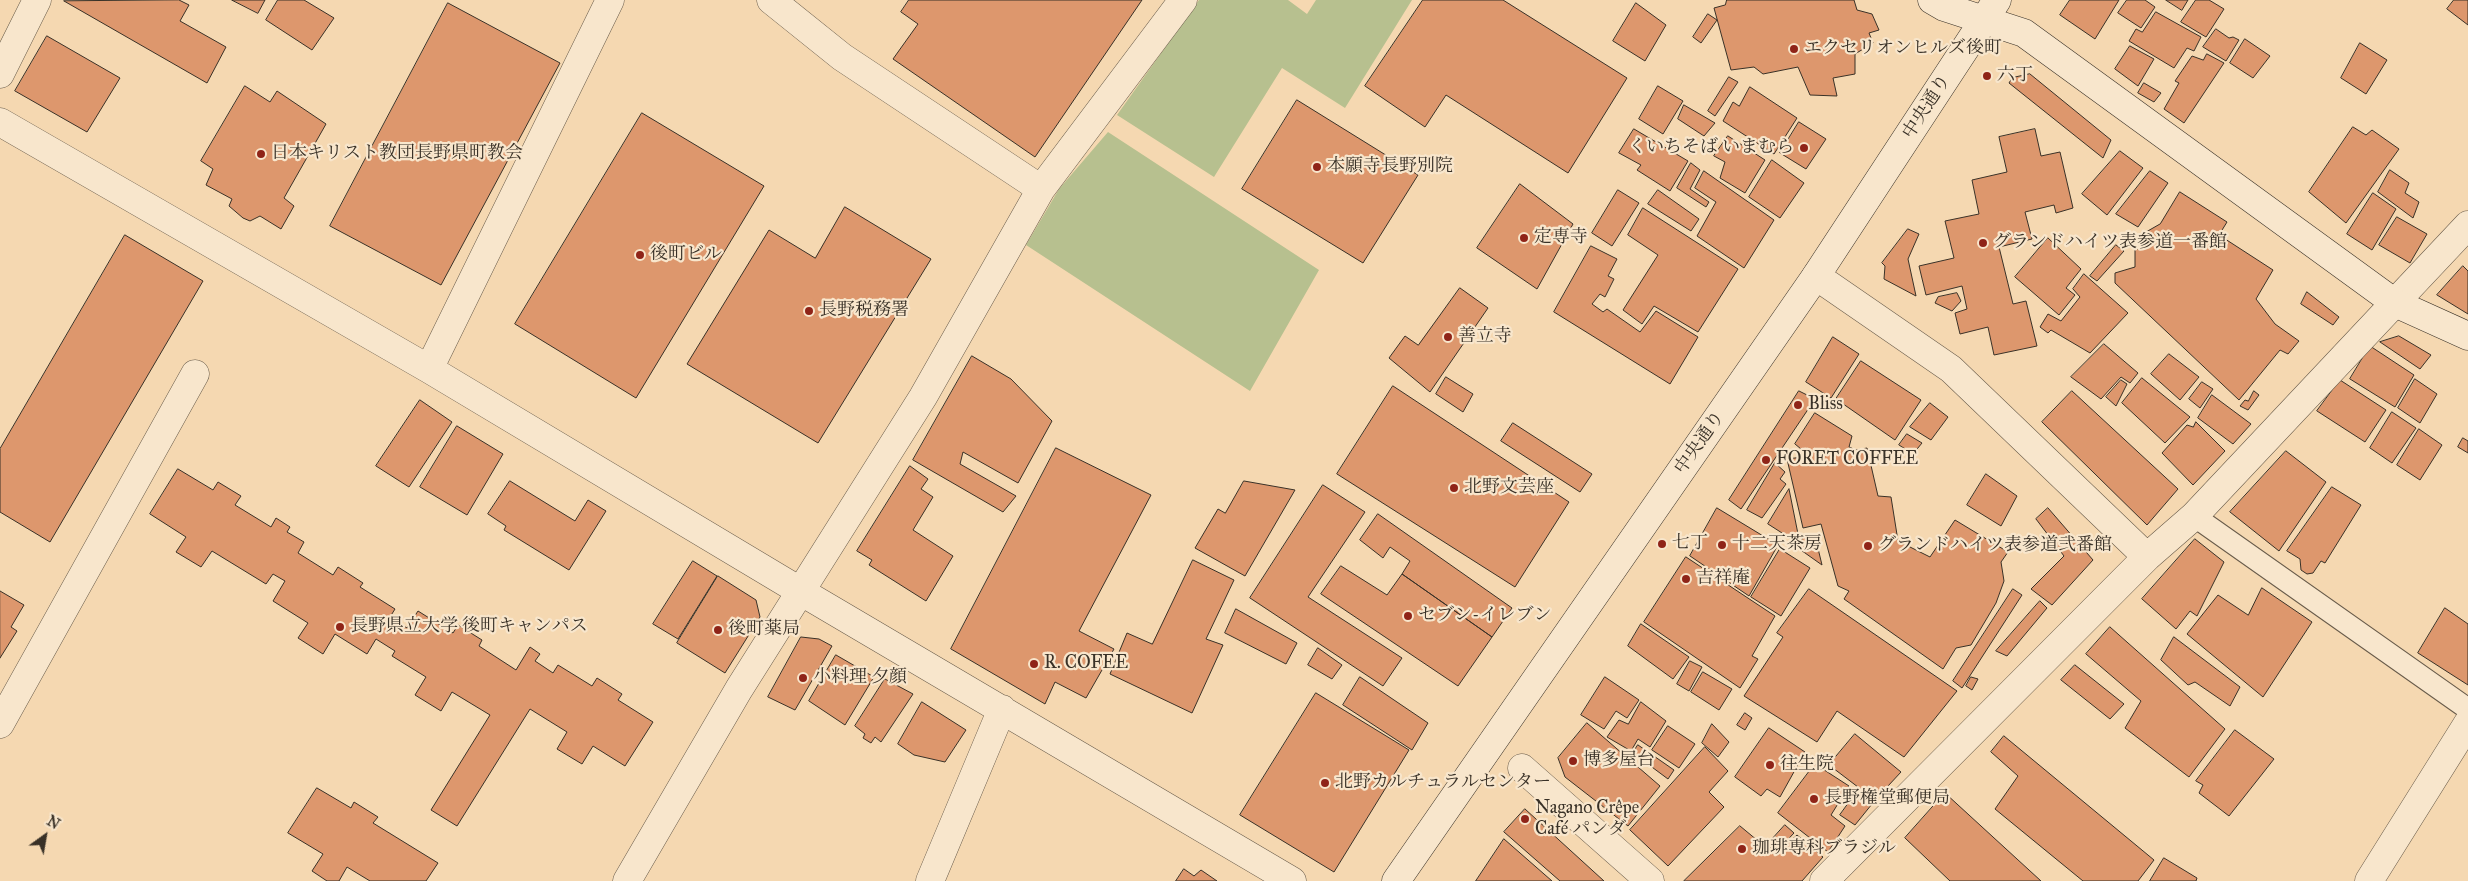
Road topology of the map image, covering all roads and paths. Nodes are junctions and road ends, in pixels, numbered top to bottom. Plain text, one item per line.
1 (37, 0) edge
2 (610, 0) edge
3 (771, 0) edge
4 (1183, 0) edge
5 (1932, 0) edge
6 (1991, 10) edge
7 (0, 74) edge
8 (0, 122) edge
9 (1041, 189) junction
10 (2468, 225) edge
11 (1816, 276) junction
12 (2394, 303) junction
13 (2468, 336) edge
14 (428, 369) junction
15 (195, 374) dead end
16 (2194, 516) junction
17 (2147, 557) junction
18 (800, 591) junction
19 (1002, 709) junction
20 (0, 724) edge
21 (2466, 726) edge
22 (1522, 768) dead end
23 (627, 881) edge
24 (930, 881) edge
25 (1292, 881) edge
26 (1396, 881) edge
27 (1650, 881) edge
28 (1824, 881) edge
29 (2369, 881) edge

1 - 7 street
2 - 14 street
3 - 9 street
4 - 9 street
5 - 6 street
6 - 11 street, 中央通り
6 - 12 street
8 - 14 street
9 - 18 street
10 - 12 street
11 - 17 street
11 - 26 street, 中央通り
12 - 13 street
12 - 16 street
14 - 18 street
15 - 20 street
16 - 17 street
16 - 21 lane
17 - 28 street
18 - 19 street
18 - 23 street
19 - 24 street
19 - 25 street
21 - 29 street
22 - 27 street

